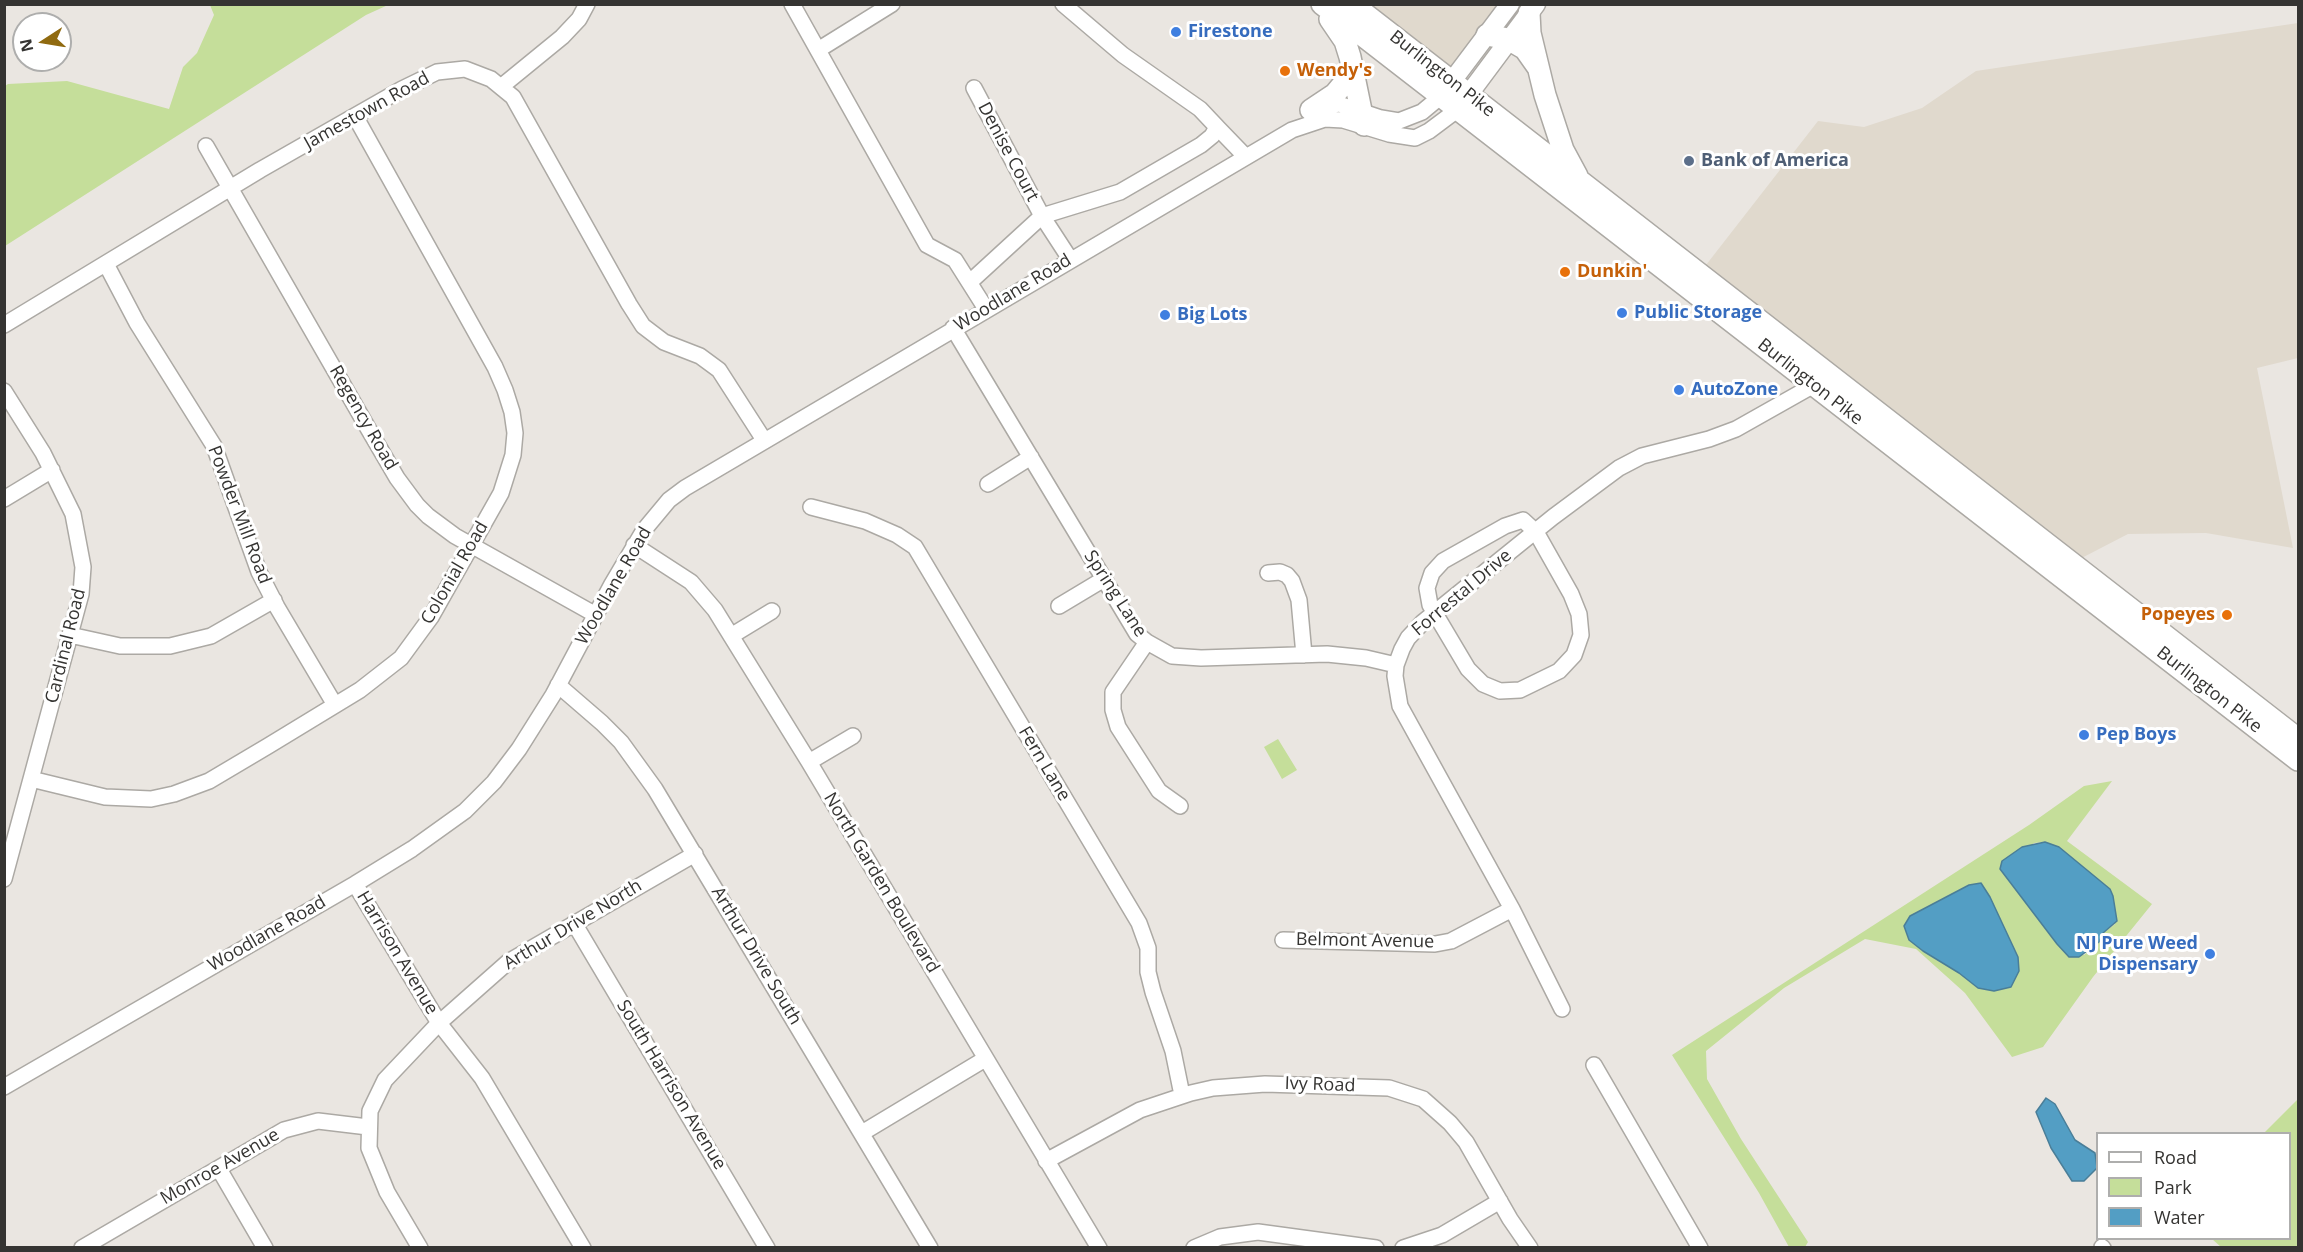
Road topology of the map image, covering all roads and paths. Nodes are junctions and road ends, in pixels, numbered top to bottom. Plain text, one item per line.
1 (587, 4) edge
2 (792, 4) edge
3 (892, 4) edge
4 (1063, 4) edge
5 (1320, 4) edge
6 (1352, 4) edge
7 (1525, 7) edge
8 (1487, 34) junction
9 (1508, 39) junction
10 (818, 50) junction
11 (1353, 68) junction
12 (1538, 69) junction
13 (502, 86) junction
14 (974, 88) dead end
15 (1446, 89) junction
16 (1463, 102) junction
17 (1311, 110) junction
18 (355, 116) junction
19 (1363, 118) junction
20 (1217, 127) junction
21 (1275, 138) junction
22 (206, 146) dead end
23 (1245, 156) junction
24 (1580, 182) junction
25 (230, 189) junction
26 (1042, 216) junction
27 (1070, 259) junction
28 (106, 264) junction
29 (970, 282) junction
30 (986, 309) junction
31 (4, 325) edge
32 (953, 328) junction
33 (1814, 385) junction
34 (4, 391) edge
35 (764, 440) junction
36 (1031, 457) junction
37 (52, 470) junction
38 (988, 484) dead end
39 (4, 499) edge
40 (811, 507) dead end
41 (1536, 532) junction
42 (470, 545) junction
43 (634, 545) junction
44 (1268, 573) dead end
45 (1104, 579) junction
46 (274, 600) junction
47 (1059, 606) dead end
48 (772, 611) dead end
49 (1435, 614) junction
50 (596, 615) junction
51 (70, 635) junction
52 (731, 636) junction
53 (1147, 642) junction
54 (1304, 655) junction
55 (1396, 665) junction
56 (558, 685) junction
57 (335, 705) junction
58 (853, 736) dead end
59 (2298, 739) edge
60 (2298, 760) edge
61 (809, 762) junction
62 (31, 779) junction
63 (1180, 806) dead end
64 (695, 854) junction
65 (4, 879) edge
66 (355, 884) junction
67 (1512, 909) junction
68 (574, 923) junction
69 (1283, 940) dead end
70 (1562, 1009) dead end
71 (439, 1023) junction
72 (985, 1059) junction
73 (1594, 1065) dead end
74 (4, 1088) edge
75 (1182, 1095) junction
76 (368, 1127) junction
77 (862, 1132) junction
78 (1047, 1161) junction
79 (219, 1169) junction
80 (1500, 1201) junction
81 (82, 1248) edge
82 (265, 1248) edge
83 (420, 1248) edge
84 (583, 1248) edge
85 (767, 1248) edge
86 (930, 1248) edge
87 (1099, 1248) edge
88 (1194, 1248) edge
89 (1376, 1248) edge
90 (1403, 1248) edge
91 (1530, 1248) edge
92 (1700, 1248) edge

1 - 13 street
2 - 10 street
3 - 10 street
4 - 20 street
5 - 11 highway
5 - 15 highway, Burlington Pike
6 - 15 highway, Burlington Pike
7 - 8 main road
7 - 9 main road
7 - 12 highway
8 - 9 highway
8 - 15 main road
9 - 12 highway
9 - 16 main road
10 - 29 street
11 - 17 highway
11 - 19 highway
12 - 24 highway
13 - 18 street, Jamestown Road
13 - 35 street, Jamestown Road
14 - 26 street, Denise Court
15 - 16 highway, Burlington Pike
15 - 19 street, Woodlane Road
16 - 19 street, Woodlane Road
16 - 24 highway, Burlington Pike
16 - 33 highway, Burlington Pike
17 - 19 street, Woodlane Road
17 - 21 street, Woodlane Road
18 - 25 street, Jamestown Road
18 - 42 street, Colonial Road
19 - 21 street, Woodlane Road
20 - 23 street
20 - 26 street
21 - 23 street, Woodlane Road
22 - 25 street, Regency Road
23 - 27 street, Woodlane Road
24 - 59 highway, Burlington Pike
25 - 28 street, Jamestown Road
25 - 42 street, Regency Road
26 - 27 street, Denise Court
26 - 29 street
27 - 30 street, Woodlane Road
28 - 31 street, Jamestown Road
28 - 46 street, Powder Mill Road
29 - 30 street
30 - 32 street, Woodlane Road
32 - 35 street, Woodlane Road
32 - 36 street, Spring Lane
33 - 41 street, Forrestal Drive
33 - 60 highway, Burlington Pike
34 - 37 street, Cardinal Road
35 - 43 street, Woodlane Road
36 - 38 street
36 - 45 street, Spring Lane
37 - 39 street
37 - 51 street, Cardinal Road
40 - 75 street, Fern Lane
41 - 49 street, Forrestal Drive
41 - 49 street
41 - 49 street
42 - 50 street, Regency Road
42 - 57 street, Colonial Road
43 - 50 street, Woodlane Road
43 - 52 street, North Garden Boulevard
44 - 54 street
45 - 47 street
45 - 53 street, Spring Lane
46 - 51 street
46 - 57 street, Powder Mill Road
48 - 52 street
49 - 55 street, Forrestal Drive
50 - 56 street, Woodlane Road
51 - 62 street, Cardinal Road
52 - 61 street, North Garden Boulevard
53 - 54 street, Spring Lane
53 - 63 street
54 - 55 street, Spring Lane
55 - 67 street, Forrestal Drive
56 - 64 street, Arthur Drive South
56 - 66 street, Woodlane Road
57 - 62 street, Colonial Road
58 - 61 street
61 - 72 street, North Garden Boulevard
62 - 65 street, Cardinal Road
64 - 68 street, Arthur Drive North
64 - 77 street, Arthur Drive South
66 - 71 street, Harrison Avenue
66 - 74 street, Woodlane Road
67 - 69 street, Belmont Avenue
67 - 70 street, Forrestal Drive
68 - 71 street, Arthur Drive North
68 - 85 street, South Harrison Avenue
71 - 76 street, Arthur Drive North
71 - 84 street, Harrison Avenue
72 - 77 street
72 - 78 street, North Garden Boulevard
73 - 92 street
75 - 78 street, Ivy Road
75 - 80 street, Ivy Road
76 - 79 street, Monroe Avenue
76 - 83 street, Arthur Drive North
77 - 86 street, Arthur Drive South
78 - 87 street, North Garden Boulevard
79 - 81 street, Monroe Avenue
79 - 82 street
80 - 90 street
80 - 91 street, Ivy Road
88 - 89 street

